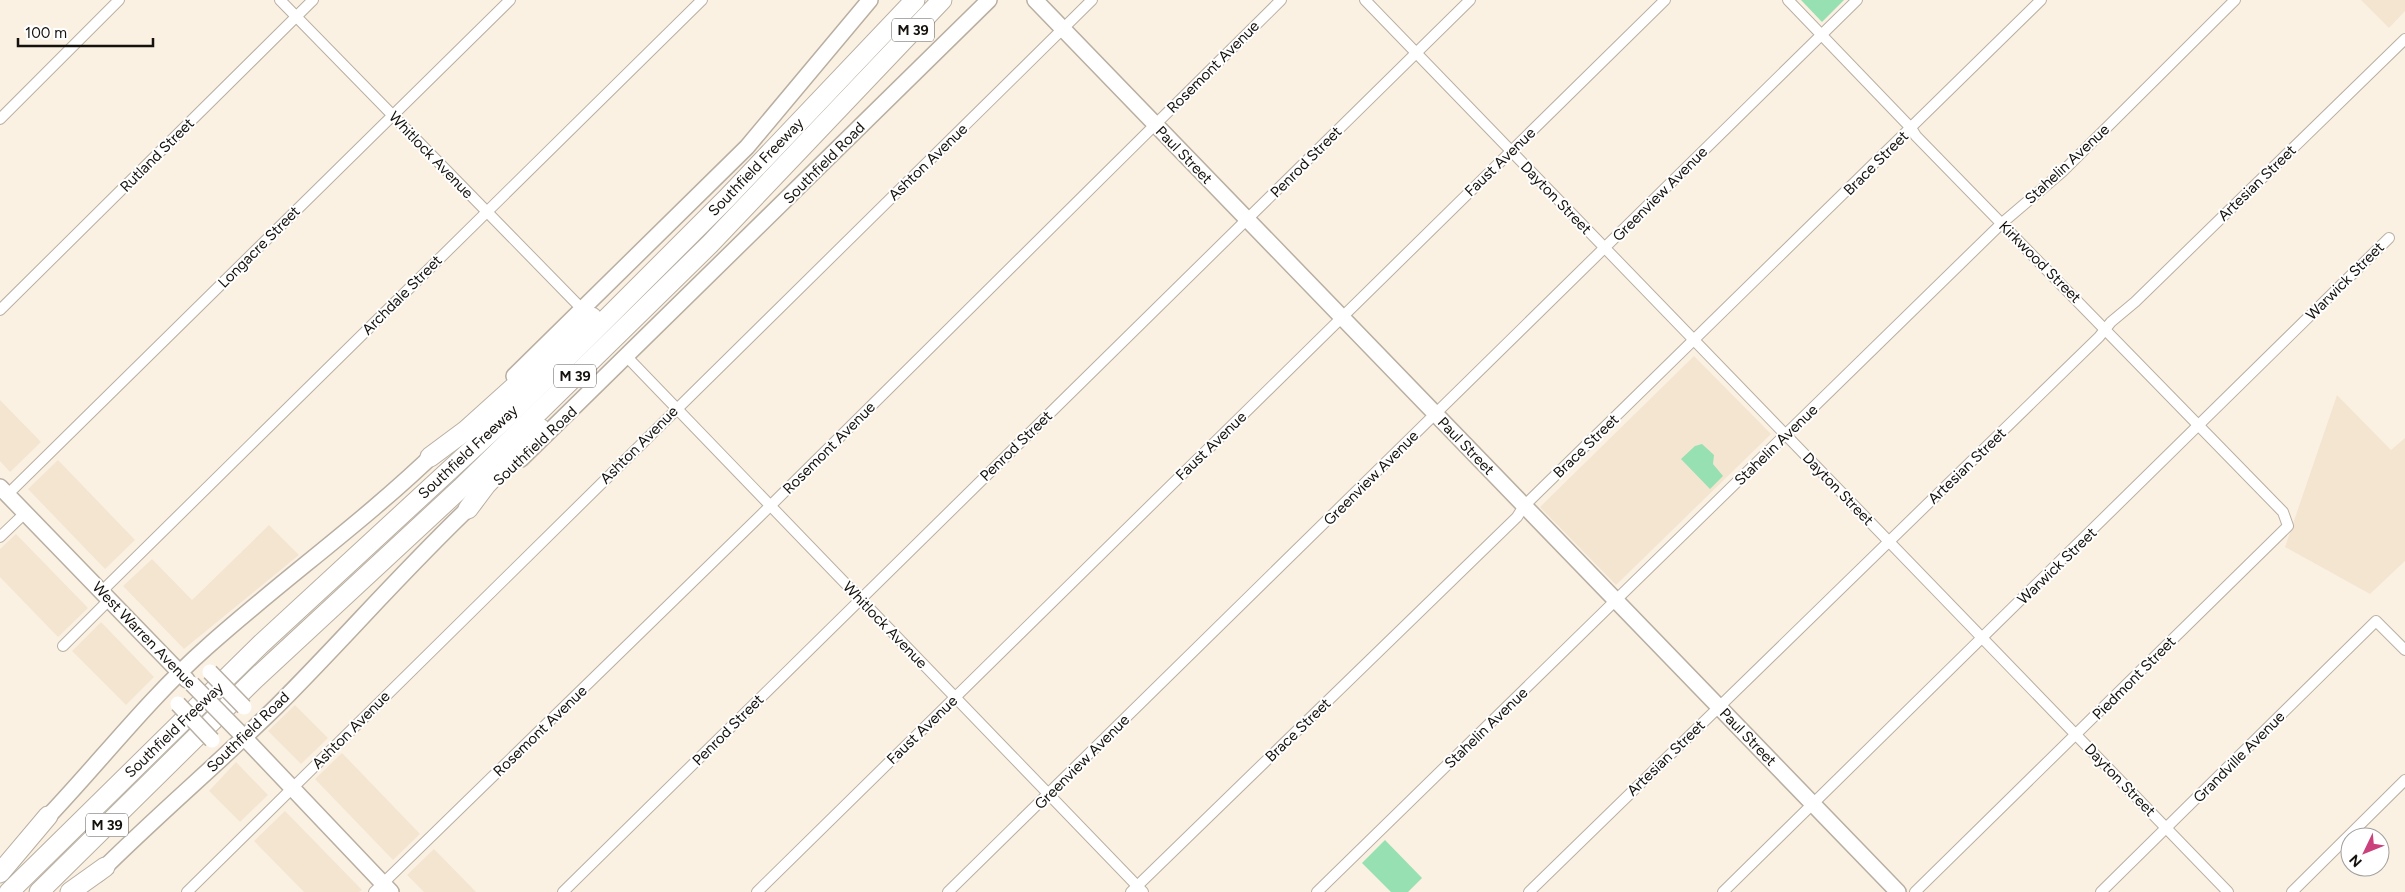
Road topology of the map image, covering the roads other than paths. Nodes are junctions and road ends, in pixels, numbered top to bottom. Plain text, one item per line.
1 (119, 0) edge
2 (280, 0) edge
3 (313, 0) edge
4 (510, 0) edge
5 (702, 0) edge
6 (870, 0) edge
7 (915, 0) edge
8 (942, 0) edge
9 (989, 0) edge
10 (1035, 0) edge
11 (1092, 0) edge
12 (1281, 0) edge
13 (1365, 0) edge
14 (1470, 0) edge
15 (1666, 0) edge
16 (1788, 0) edge
17 (1857, 0) edge
18 (2041, 0) edge
19 (2235, 0) edge
20 (296, 16) junction
21 (1063, 29) junction
22 (1822, 35) junction
23 (2405, 39) edge
24 (1416, 53) junction
25 (393, 115) junction
26 (0, 119) edge
27 (1154, 124) junction
28 (1911, 128) junction
29 (1511, 152) junction
30 (487, 212) junction
31 (1247, 220) junction
32 (2001, 224) junction
33 (2389, 238) dead end
34 (681, 243) junction
35 (1605, 248) junction
36 (666, 287) junction
37 (582, 309) junction
38 (0, 310) edge
39 (1342, 318) junction
40 (2106, 329) junction
41 (1695, 341) junction
42 (627, 357) junction
43 (676, 408) junction
44 (1435, 414) junction
45 (2200, 426) junction
46 (1786, 435) junction
47 (430, 457) junction
48 (4, 491) edge
49 (770, 506) junction
50 (1524, 506) junction
51 (468, 509) junction
52 (25, 513) junction
53 (2288, 526) joint
54 (0, 537) edge
55 (1890, 542) junction
56 (106, 596) junction
57 (860, 599) junction
58 (1616, 602) junction
59 (1983, 638) junction
60 (214, 641) junction
61 (63, 646) dead end
62 (2405, 650) edge
63 (180, 672) junction
64 (955, 698) junction
65 (151, 700) junction
66 (278, 704) junction
67 (1718, 707) junction
68 (241, 734) junction
69 (2076, 735) junction
70 (201, 776) junction
71 (2405, 780) edge
72 (292, 788) junction
73 (1048, 795) junction
74 (1812, 804) junction
75 (48, 816) junction
76 (2166, 828) junction
77 (0, 865) edge
78 (106, 867) junction
79 (0, 873) edge
80 (383, 889) edge
81 (1137, 890) edge
82 (9, 892) edge
83 (39, 892) edge
84 (70, 892) edge
85 (80, 892) edge
86 (187, 892) edge
87 (564, 892) edge
88 (757, 892) edge
89 (948, 892) edge
90 (1317, 892) edge
91 (1529, 892) edge
92 (1723, 892) edge
93 (1898, 892) edge
94 (1916, 892) edge
95 (2102, 892) edge
96 (2228, 892) edge
97 (2292, 892) edge

1 - 26 street
2 - 20 street, Whitlock Avenue
3 - 20 street, Rutland Street
4 - 25 street, Longacre Street
5 - 30 street, Archdale Street
6 - 37 main road
7 - 34 highway, Southfield Freeway / M 39
8 - 36 highway, Southfield Freeway / M 39
9 - 42 main road, Southfield Road
10 - 21 main road, Paul Street
11 - 21 street, Ashton Avenue
12 - 27 street, Rosemont Avenue
13 - 24 street, Dayton Street
14 - 24 street, Penrod Street
15 - 29 street, Faust Avenue
16 - 22 street, Kirkwood Street
17 - 22 street, Greenview Avenue
18 - 28 street, Brace Street
19 - 32 street, Stahelin Avenue
20 - 25 street, Whitlock Avenue
20 - 38 street, Rutland Street
21 - 27 main road, Paul Street
21 - 43 street, Ashton Avenue
22 - 28 street, Kirkwood Street
22 - 35 street, Greenview Avenue
23 - 40 street, Artesian Street
24 - 29 street, Dayton Street
24 - 31 street, Penrod Street
25 - 30 street, Whitlock Avenue
25 - 48 street, Longacre Street
27 - 31 main road, Paul Street
27 - 49 street, Rosemont Avenue
28 - 32 street, Kirkwood Street
28 - 41 street, Brace Street
29 - 35 street, Dayton Street
29 - 39 street, Faust Avenue
30 - 37 street, Whitlock Avenue
30 - 56 street, Archdale Street
31 - 39 main road, Paul Street
31 - 57 street, Penrod Street
32 - 40 street, Kirkwood Street
32 - 46 street, Stahelin Avenue
33 - 45 street, Warwick Street
34 - 47 highway
34 - 82 highway, Southfield Freeway / M 39
35 - 41 street, Dayton Street
35 - 44 street, Greenview Avenue
36 - 51 highway
36 - 83 highway, Southfield Freeway / M 39
37 - 47 main road
39 - 44 main road, Paul Street
39 - 64 street, Faust Avenue
40 - 45 street, Kirkwood Street
40 - 55 street, Artesian Street
41 - 46 street, Dayton Street
41 - 50 street, Brace Street
42 - 43 street, Whitlock Avenue
42 - 51 main road, Southfield Road
43 - 49 street, Whitlock Avenue
43 - 72 street, Ashton Avenue
44 - 50 main road, Paul Street
44 - 73 street, Greenview Avenue
45 - 53 street, Kirkwood Street
45 - 59 street, Warwick Street
46 - 55 street, Dayton Street
46 - 58 street, Stahelin Avenue
47 - 60 main road
48 - 52 main road, West Warren Avenue
49 - 57 street, Whitlock Avenue
49 - 80 street, Rosemont Avenue
50 - 58 main road, Paul Street
50 - 81 street, Brace Street
51 - 66 main road, Southfield Road
52 - 54 street
52 - 56 main road, West Warren Avenue
53 - 69 street, Piedmont Street
55 - 59 street, Dayton Street
55 - 67 street, Artesian Street
56 - 61 street, Archdale Street
56 - 63 main road, West Warren Avenue
57 - 64 street, Whitlock Avenue
57 - 87 street, Penrod Street
58 - 67 main road, Paul Street
58 - 90 street, Stahelin Avenue
59 - 69 street, Dayton Street
59 - 74 street, Warwick Street
60 - 63 main road
60 - 66 main road, bridge
62 - 76 street, Grandville Avenue
63 - 65 main road
63 - 68 main road, West Warren Avenue, bridge
64 - 73 street, Whitlock Avenue
64 - 88 street, Faust Avenue
65 - 70 main road, bridge
65 - 75 main road
66 - 68 main road, Southfield Road
67 - 74 main road, Paul Street
67 - 91 street, Artesian Street
68 - 70 main road, Southfield Road
68 - 72 main road, West Warren Avenue
69 - 76 street, Dayton Street
69 - 94 street, Piedmont Street
70 - 78 main road, Southfield Road
71 - 97 street
72 - 80 main road, West Warren Avenue
72 - 86 street, Ashton Avenue
73 - 81 street, Whitlock Avenue
73 - 89 street, Greenview Avenue
74 - 92 street, Warwick Street
74 - 93 main road, Paul Street
75 - 77 main road
75 - 79 highway
76 - 95 street, Grandville Avenue
76 - 96 street, Dayton Street
78 - 84 highway
78 - 85 main road, Southfield Road

